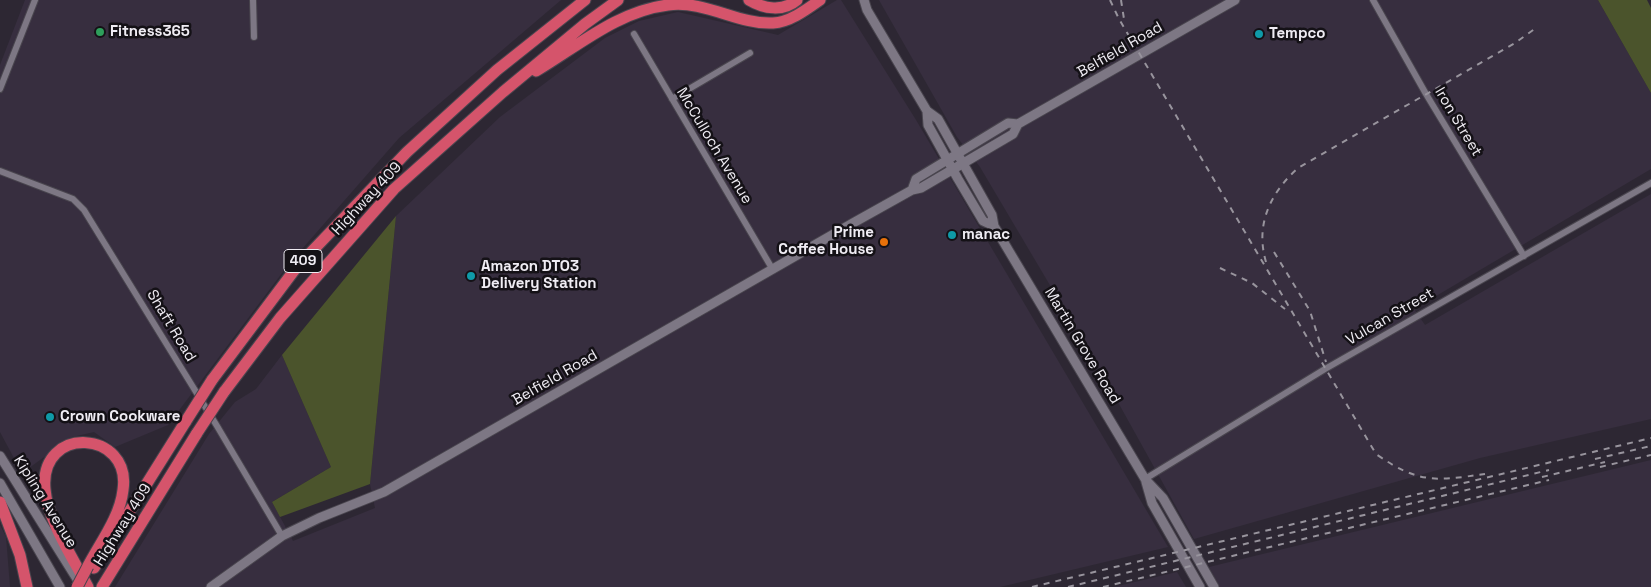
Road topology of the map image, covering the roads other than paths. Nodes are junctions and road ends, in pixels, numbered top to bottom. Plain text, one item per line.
1 (35, 0) edge
2 (253, 0) edge
3 (573, 0) edge
4 (585, 0) edge
5 (618, 0) edge
6 (749, 0) edge
7 (797, 0) edge
8 (820, 0) edge
9 (857, 0) edge
10 (864, 0) edge
11 (1235, 0) edge
12 (1373, 0) edge
13 (867, 10) junction
14 (634, 34) dead end
15 (254, 37) dead end
16 (750, 53) dead end
17 (497, 70) junction
18 (0, 89) edge
19 (503, 92) junction
20 (672, 99) junction
21 (927, 111) junction
22 (1018, 124) junction
23 (957, 153) junction
24 (947, 160) junction
25 (963, 164) junction
26 (953, 170) junction
27 (0, 171) edge
28 (1651, 183) edge
29 (912, 190) junction
30 (994, 226) junction
31 (1524, 256) junction
32 (773, 270) junction
33 (0, 456) edge
34 (1145, 479) junction
35 (0, 483) edge
36 (0, 502) edge
37 (282, 536) junction
38 (89, 569) junction
39 (28, 587) edge
40 (60, 587) edge
41 (77, 587) edge
42 (82, 587) edge
43 (88, 587) edge
44 (102, 587) edge
45 (211, 587) edge
46 (1200, 587) edge
47 (1214, 587) edge

1 - 18 street
2 - 15 street
3 - 17 highway
4 - 17 highway, Highway 409 / 409
5 - 19 highway, Highway 409 / 409
6 - 7 highway
8 - 19 highway
9 - 13 main road, Martin Grove Road
10 - 13 main road, Martin Grove Road
11 - 22 main road, Belfield Road
12 - 31 street, Iron Street
13 - 21 main road, Martin Grove Road
14 - 20 street, McCulloch Avenue
16 - 20 street
17 - 38 highway, Highway 409 / 409, bridge
19 - 44 highway, Highway 409 / 409, bridge
20 - 32 street, McCulloch Avenue
21 - 23 main road, Martin Grove Road
21 - 24 main road, Martin Grove Road
22 - 23 main road, Belfield Road
22 - 25 main road, Belfield Road
23 - 24 main road, Belfield Road
23 - 25 main road, Martin Grove Road
24 - 26 main road, Martin Grove Road
24 - 29 main road, Belfield Road
25 - 26 main road, Belfield Road
25 - 30 main road, Martin Grove Road
26 - 29 main road, Belfield Road
26 - 30 main road, Martin Grove Road
27 - 37 street, Shaft Road
28 - 31 street, Vulcan Street
29 - 32 main road, Belfield Road
30 - 34 main road, Martin Grove Road
31 - 34 street, Vulcan Street
32 - 37 main road, Belfield Road
33 - 42 main road, Kipling Avenue
34 - 46 main road, Martin Grove Road
34 - 47 main road, Martin Grove Road
35 - 40 main road, Kipling Avenue
36 - 39 highway
37 - 45 main road, Belfield Road
38 - 41 highway, bridge
38 - 42 highway, Highway 409 / 409
38 - 43 highway

